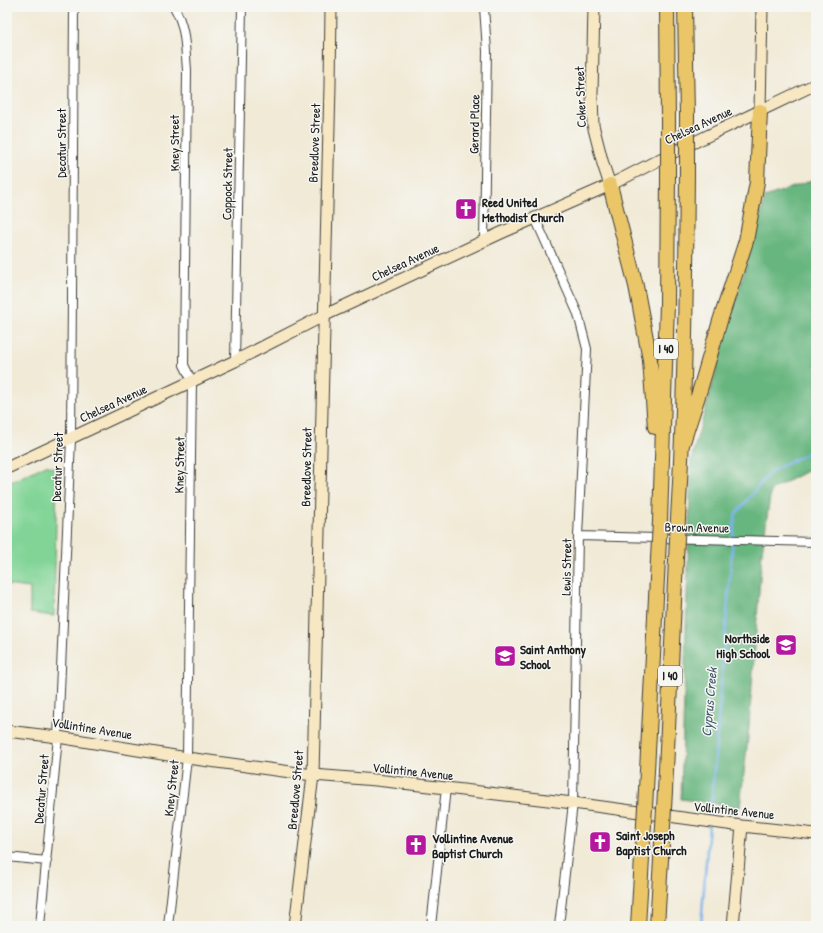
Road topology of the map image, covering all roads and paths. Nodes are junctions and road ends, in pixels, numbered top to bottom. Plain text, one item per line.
1 (74, 7) edge
2 (174, 7) edge
3 (242, 7) edge
4 (331, 7) edge
5 (484, 7) edge
6 (594, 7) edge
7 (667, 7) edge
8 (685, 7) edge
9 (762, 7) edge
10 (816, 84) edge
11 (760, 110) junction
12 (610, 185) junction
13 (535, 218) junction
14 (484, 241) junction
15 (323, 316) junction
16 (235, 361) junction
17 (192, 381) junction
18 (71, 439) junction
19 (682, 445) junction
20 (7, 468) edge
21 (661, 496) junction
22 (578, 536) junction
23 (816, 542) edge
24 (7, 731) edge
25 (58, 737) junction
26 (187, 758) junction
27 (313, 775) junction
28 (446, 788) junction
29 (573, 803) junction
30 (742, 826) junction
31 (816, 834) edge
32 (7, 857) edge
33 (47, 861) junction
34 (40, 926) edge
35 (168, 926) edge
36 (295, 926) edge
37 (431, 926) edge
38 (559, 926) edge
39 (638, 926) edge
40 (657, 926) edge
41 (733, 926) edge

1 - 18 street, Decatur Street
2 - 17 street, Kney Street
3 - 16 street, Coppock Street
4 - 15 street, Breedlove Street
5 - 14 street, Gerard Place
6 - 12 street, Coker Street
7 - 21 highway, I 40, bridge
8 - 19 highway, I 40, bridge
9 - 11 street
10 - 11 street, Chelsea Avenue
11 - 12 street, Chelsea Avenue
11 - 19 highway
12 - 13 street, Chelsea Avenue
12 - 21 highway
13 - 14 street, Chelsea Avenue
13 - 22 street, Lewis Street
14 - 15 street, Chelsea Avenue
15 - 16 street, Chelsea Avenue
15 - 27 street, Breedlove Street
16 - 17 street, Chelsea Avenue
17 - 18 street, Chelsea Avenue
17 - 26 street, Kney Street
18 - 20 street, Chelsea Avenue
18 - 25 street, Decatur Street
19 - 40 highway, I 40, bridge
21 - 39 highway, I 40, bridge
22 - 23 street, Brown Avenue
22 - 29 street, Lewis Street
24 - 25 street, Vollintine Avenue
25 - 26 street, Vollintine Avenue
25 - 33 street, Decatur Street
26 - 27 street, Vollintine Avenue
26 - 35 street, Kney Street
27 - 28 street, Vollintine Avenue
27 - 36 street, Breedlove Street
28 - 29 street, Vollintine Avenue
28 - 37 street
29 - 30 street, Vollintine Avenue
29 - 38 street, Lewis Street
30 - 31 street, Vollintine Avenue
30 - 41 street
32 - 33 street
33 - 34 street, Decatur Street

